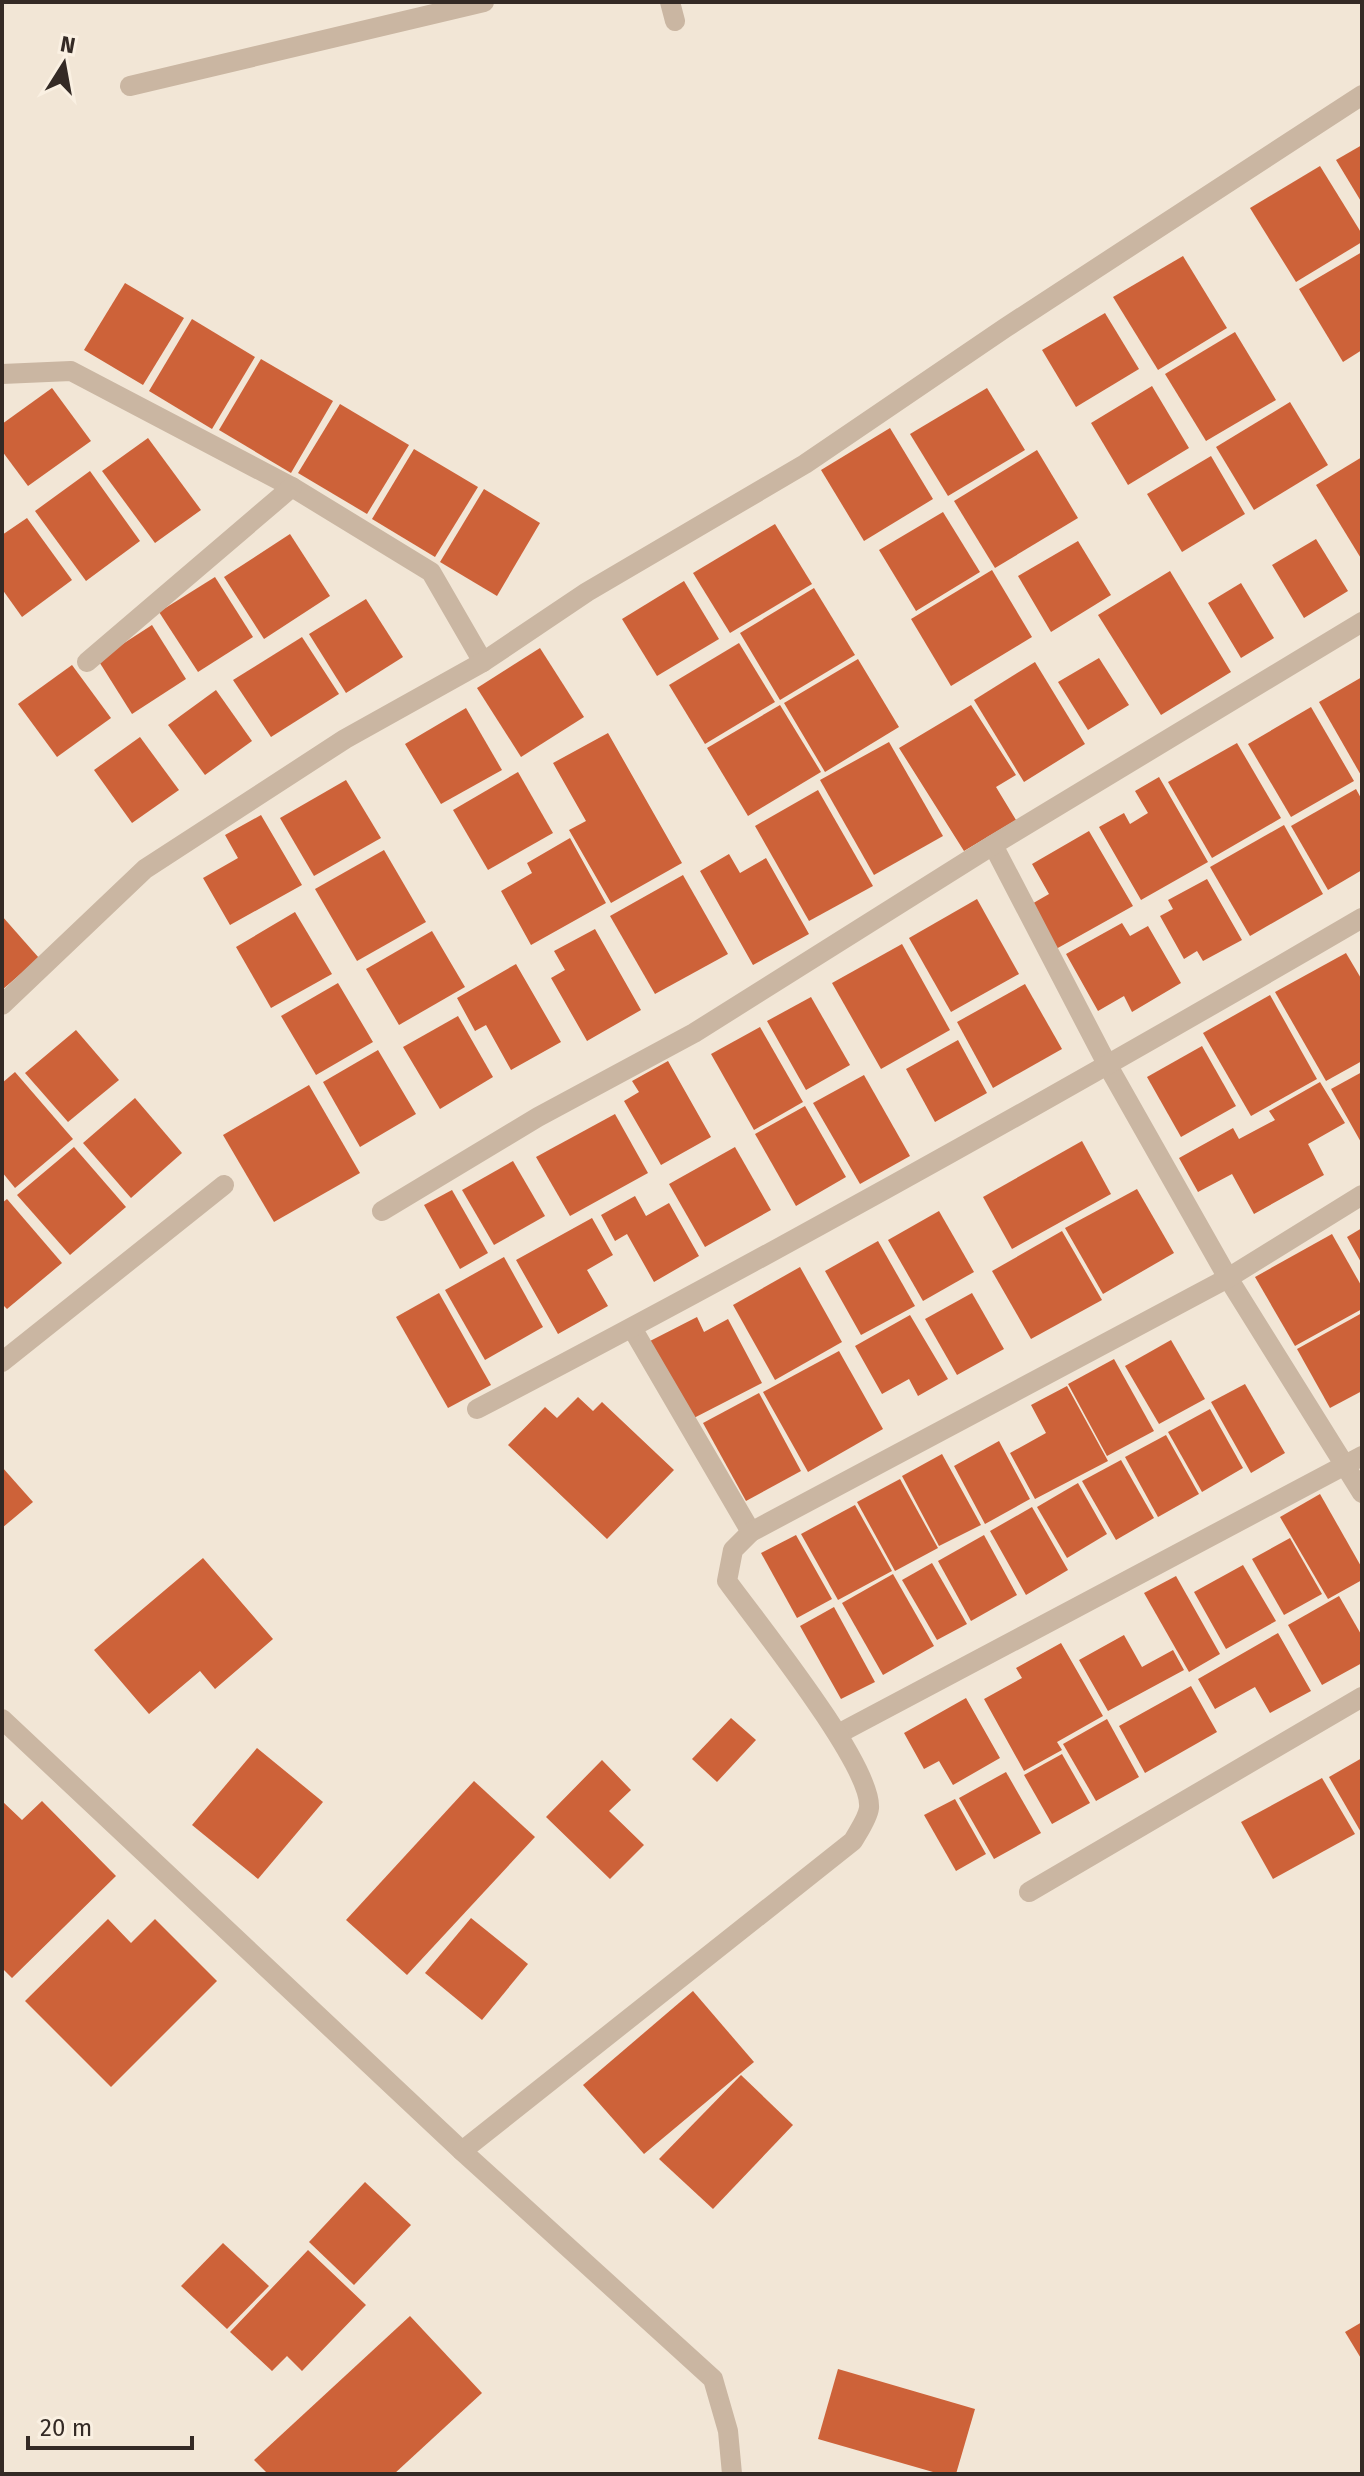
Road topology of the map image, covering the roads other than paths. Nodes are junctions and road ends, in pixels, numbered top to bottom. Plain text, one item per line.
1 (484, 2) edge
2 (130, 86) dead end
3 (1362, 95) edge
4 (2, 374) edge
5 (292, 487) junction
6 (1362, 622) edge
7 (87, 662) dead end
8 (483, 662) junction
9 (993, 845) junction
10 (1362, 918) edge
11 (2, 1005) edge
12 (1108, 1066) junction
13 (224, 1185) dead end
14 (1362, 1195) edge
15 (382, 1211) dead end
16 (1228, 1278) junction
17 (632, 1328) junction
18 (2, 1362) edge
19 (477, 1409) dead end
20 (1354, 1461) edge
21 (1362, 1493) edge
22 (751, 1532) junction
23 (1362, 1697) edge
24 (2, 1719) edge
25 (838, 1734) junction
26 (1029, 1892) dead end
27 (462, 2151) junction
28 (732, 2474) edge

1 - 2 street
3 - 8 street
4 - 5 street
5 - 7 street
5 - 8 street
6 - 9 street
8 - 11 street
9 - 12 street
9 - 15 street
10 - 12 street
12 - 16 street
12 - 17 street
13 - 18 street
14 - 16 street
16 - 20 street
16 - 22 street
17 - 19 street
17 - 22 street
20 - 21 street
20 - 25 street
22 - 25 street
23 - 26 street
24 - 27 street
25 - 27 street
27 - 28 street

